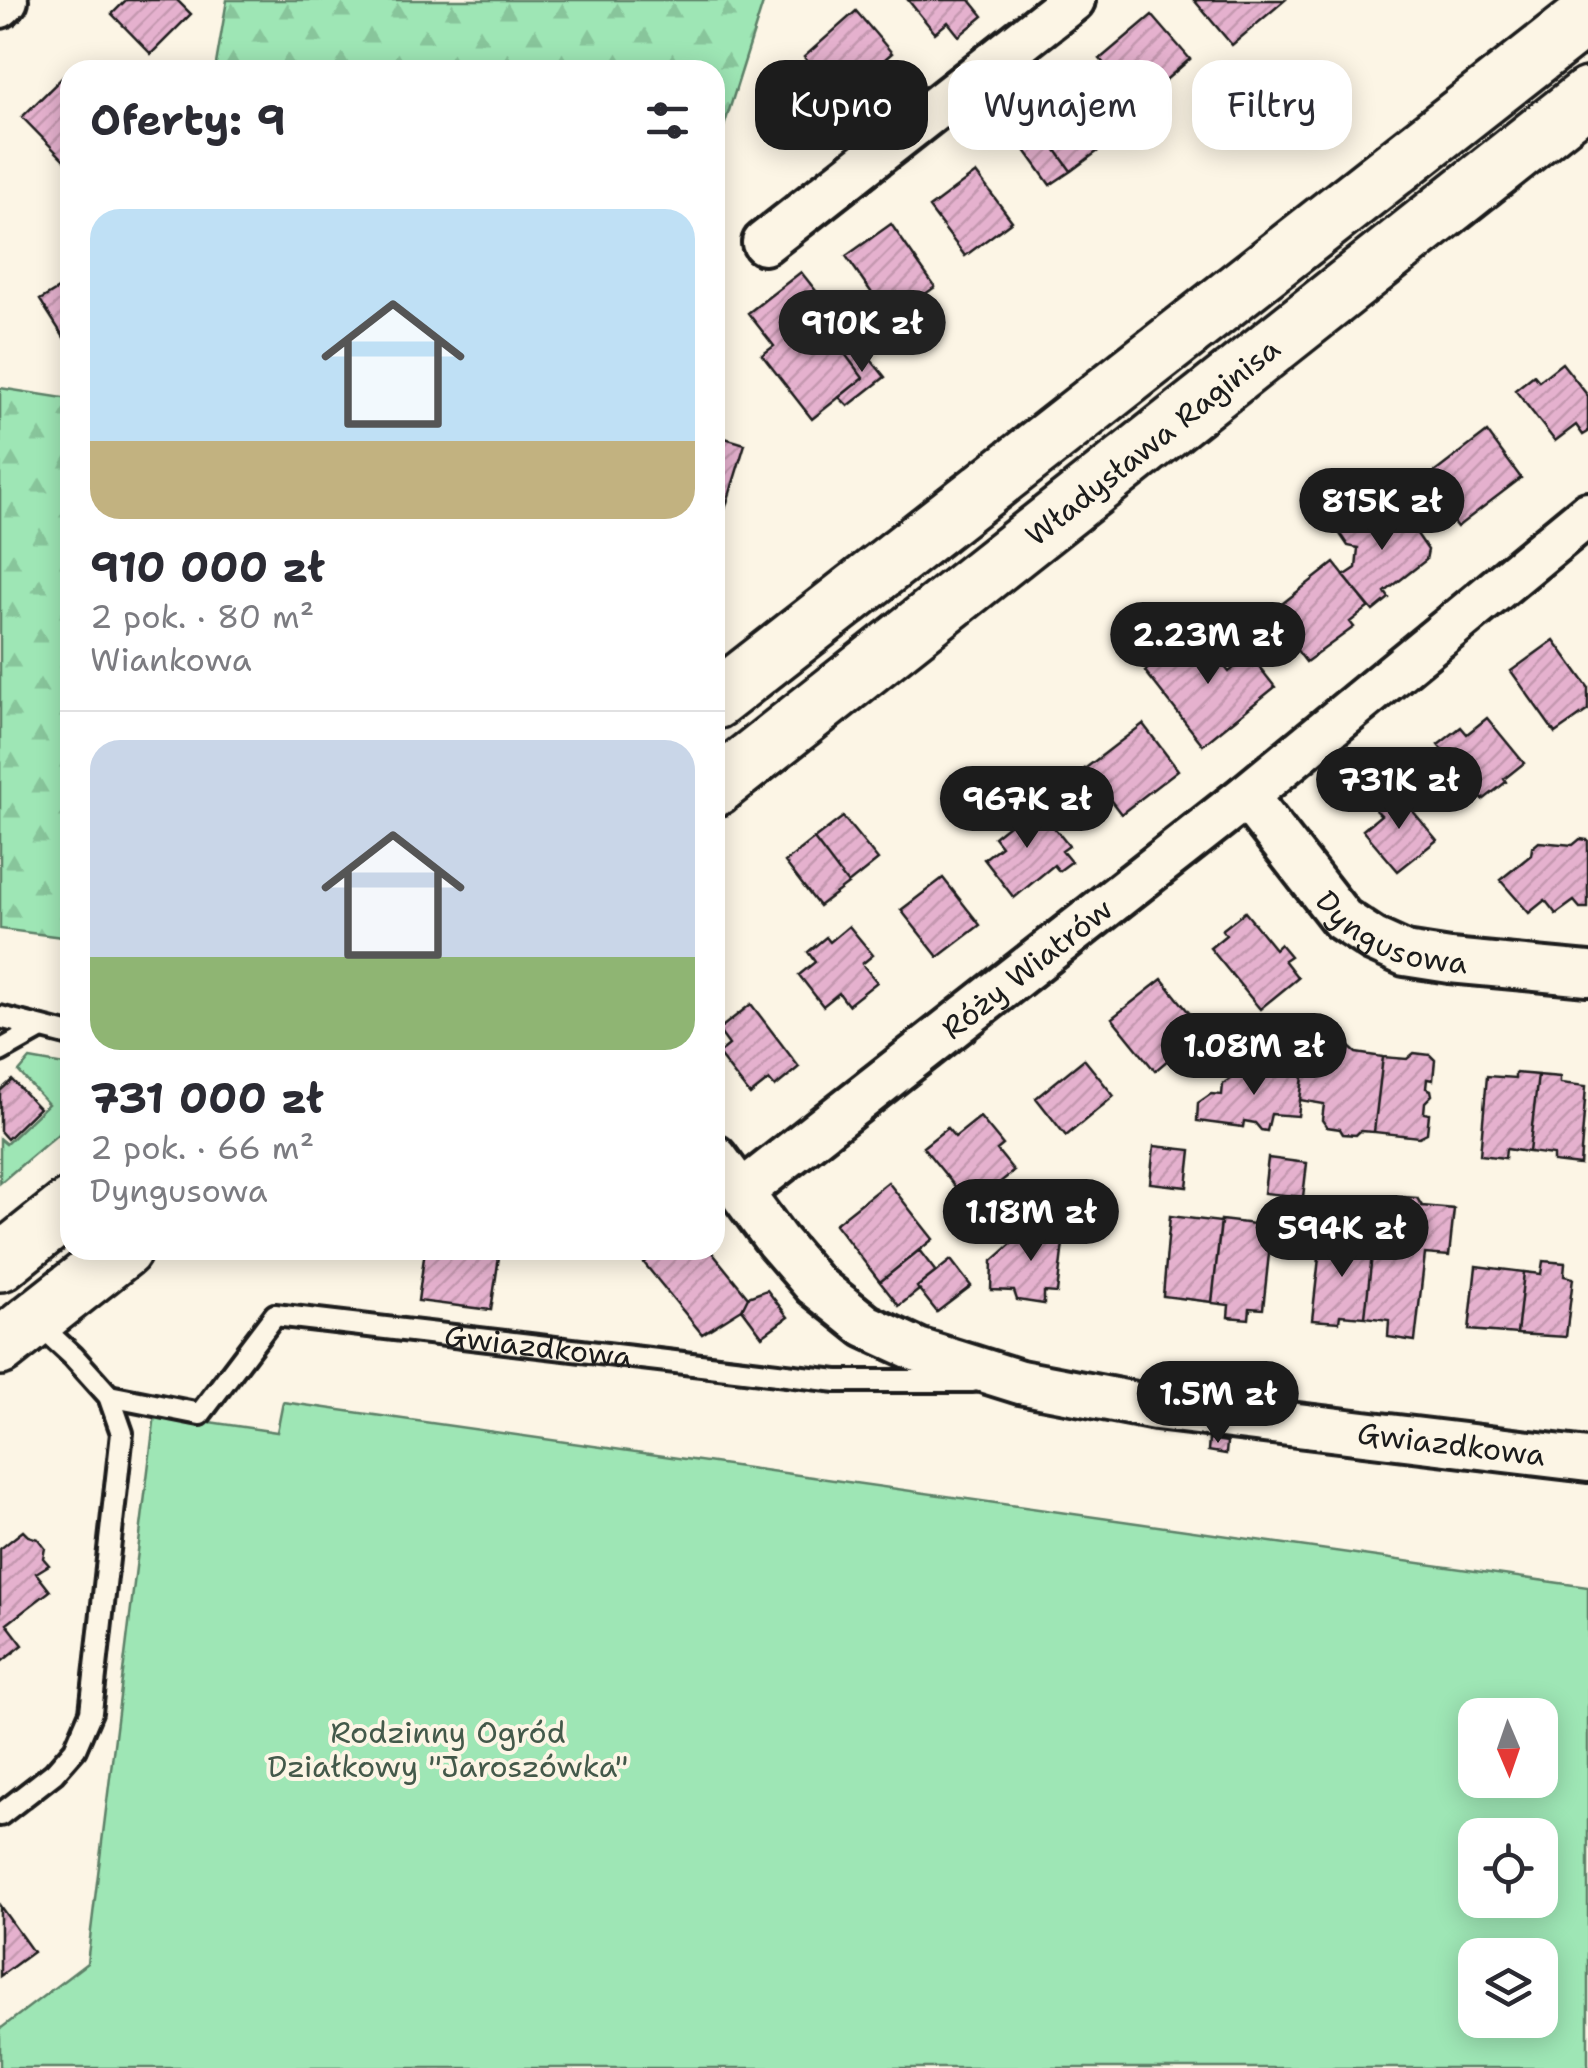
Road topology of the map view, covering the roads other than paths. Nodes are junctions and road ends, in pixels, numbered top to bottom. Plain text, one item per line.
1 (6, 0) edge
2 (1073, 0) edge
3 (0, 6) edge
4 (1588, 16) edge
5 (1588, 96) edge
6 (764, 243) dead end
7 (1588, 514) edge
8 (725, 693) edge
9 (725, 780) edge
10 (1246, 796) junction
11 (1588, 974) edge
12 (0, 1018) edge
13 (41, 1028) junction
14 (60, 1033) edge
15 (0, 1051) edge
16 (725, 1170) edge
17 (742, 1192) junction
18 (60, 1215) edge
19 (0, 1264) edge
20 (104, 1265) edge
21 (17, 1334) edge
22 (1020, 1382) junction
23 (109, 1396) junction
24 (1588, 1460) edge
25 (0, 1815) edge

1 - 3 street
2 - 6 street
4 - 8 main road
5 - 9 main road, Władysława Raginisa
7 - 10 street, Róży Wiatrów
10 - 11 street, Dyngusowa
10 - 17 street, Róży Wiatrów
12 - 13 lane
13 - 14 lane
13 - 15 lane
16 - 17 street, Gwiazdkowa
17 - 22 street, Gwiazdkowa
18 - 19 main road
20 - 21 main road
21 - 23 lane
22 - 23 lane, Gwiazdkowa
22 - 24 street, Gwiazdkowa
23 - 25 lane

